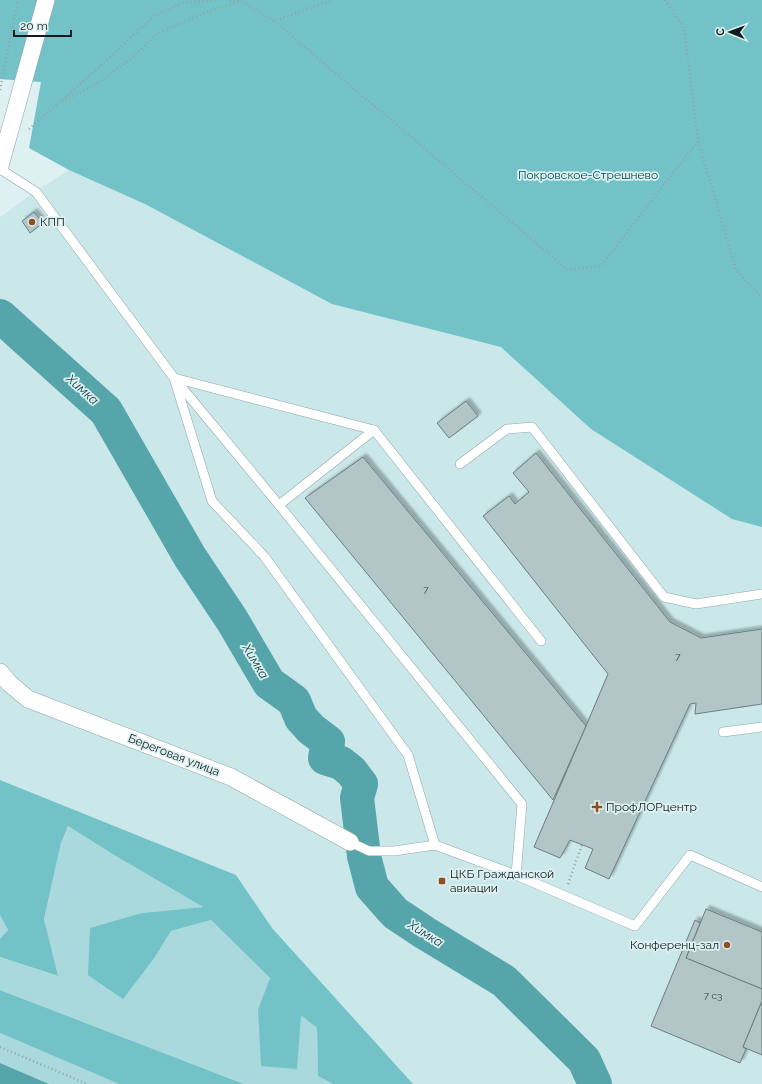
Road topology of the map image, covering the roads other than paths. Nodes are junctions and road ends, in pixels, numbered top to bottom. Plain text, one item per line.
1 (46, 0) edge
2 (0, 166) edge
3 (0, 169) edge
4 (174, 378) junction
5 (374, 430) junction
6 (460, 464) dead end
7 (279, 505) junction
8 (762, 594) edge
9 (541, 641) dead end
10 (0, 672) edge
11 (762, 727) edge
12 (723, 732) dead end
13 (350, 842) joint
14 (435, 845) junction
15 (516, 875) junction
16 (762, 887) edge

1 - 2 street
3 - 4 lane
4 - 5 lane
4 - 7 lane
4 - 14 lane
5 - 7 lane
5 - 9 lane
6 - 8 lane
7 - 15 lane
10 - 13 street, Береговая улица
11 - 12 lane
13 - 14 lane
14 - 15 lane
15 - 16 lane

